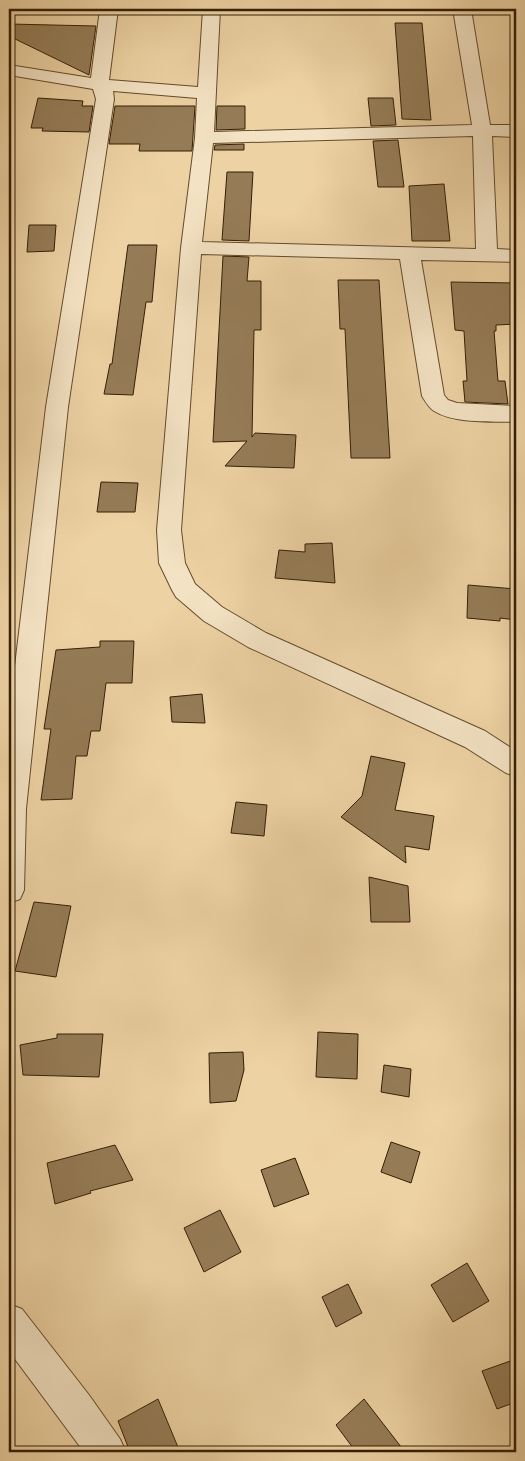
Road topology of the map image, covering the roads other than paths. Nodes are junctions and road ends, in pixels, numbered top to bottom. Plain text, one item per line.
1 (110, 9) edge
2 (212, 9) edge
3 (462, 9) edge
4 (9, 70) edge
5 (99, 85) junction
6 (207, 93) junction
7 (482, 130) junction
8 (516, 131) edge
9 (204, 138) junction
10 (191, 248) junction
11 (408, 253) junction
12 (487, 255) junction
13 (516, 256) edge
14 (516, 414) edge
15 (475, 739) junction
16 (516, 752) edge
17 (516, 765) edge
18 (10, 809) edge
19 (9, 890) edge
20 (9, 1322) edge
21 (107, 1452) edge

1 - 5 street
2 - 6 street
3 - 7 street
4 - 5 street
5 - 6 street
5 - 18 street
6 - 9 street
7 - 8 street
7 - 9 street
7 - 12 street
9 - 10 street
10 - 11 street
10 - 15 street
11 - 12 street
11 - 14 street
12 - 13 street
15 - 16 street
15 - 17 street
18 - 19 street
20 - 21 street

